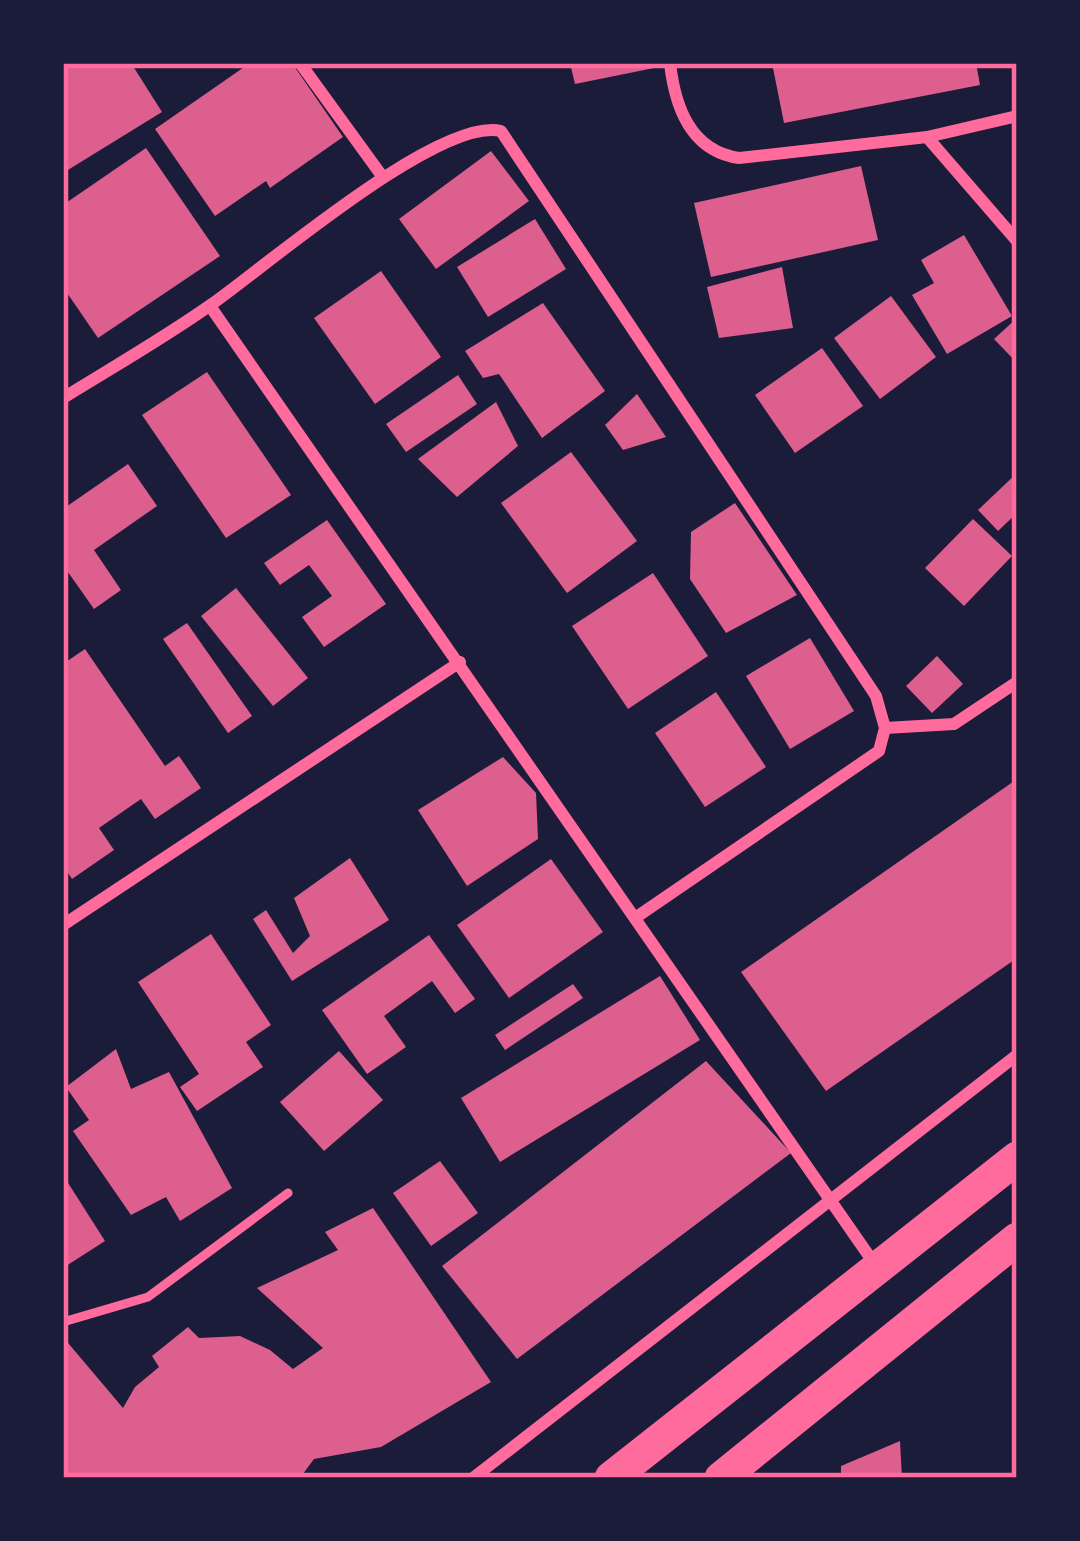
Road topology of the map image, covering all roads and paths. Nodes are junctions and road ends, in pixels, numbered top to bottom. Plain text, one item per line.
1 (300, 63) edge
2 (670, 63) edge
3 (1017, 116) edge
4 (927, 137) junction
5 (382, 176) junction
6 (1017, 241) edge
7 (210, 306) junction
8 (63, 398) edge
9 (460, 662) junction
10 (1017, 682) edge
11 (885, 728) junction
12 (634, 918) junction
13 (63, 925) edge
14 (1017, 1054) edge
15 (1017, 1158) edge
16 (288, 1193) dead end
17 (831, 1196) junction
18 (1017, 1239) edge
19 (878, 1268) junction
20 (63, 1322) edge
21 (473, 1478) edge
22 (611, 1478) edge
23 (721, 1478) edge

1 - 5 street
2 - 4 street
3 - 4 street
4 - 6 street
5 - 7 street
5 - 11 street
7 - 8 street
7 - 9 street
9 - 12 street
9 - 13 street
10 - 11 street
11 - 12 street
12 - 17 street
14 - 17 street
15 - 19 highway
16 - 20 lane
17 - 19 street
17 - 21 street
18 - 23 highway
19 - 22 highway

